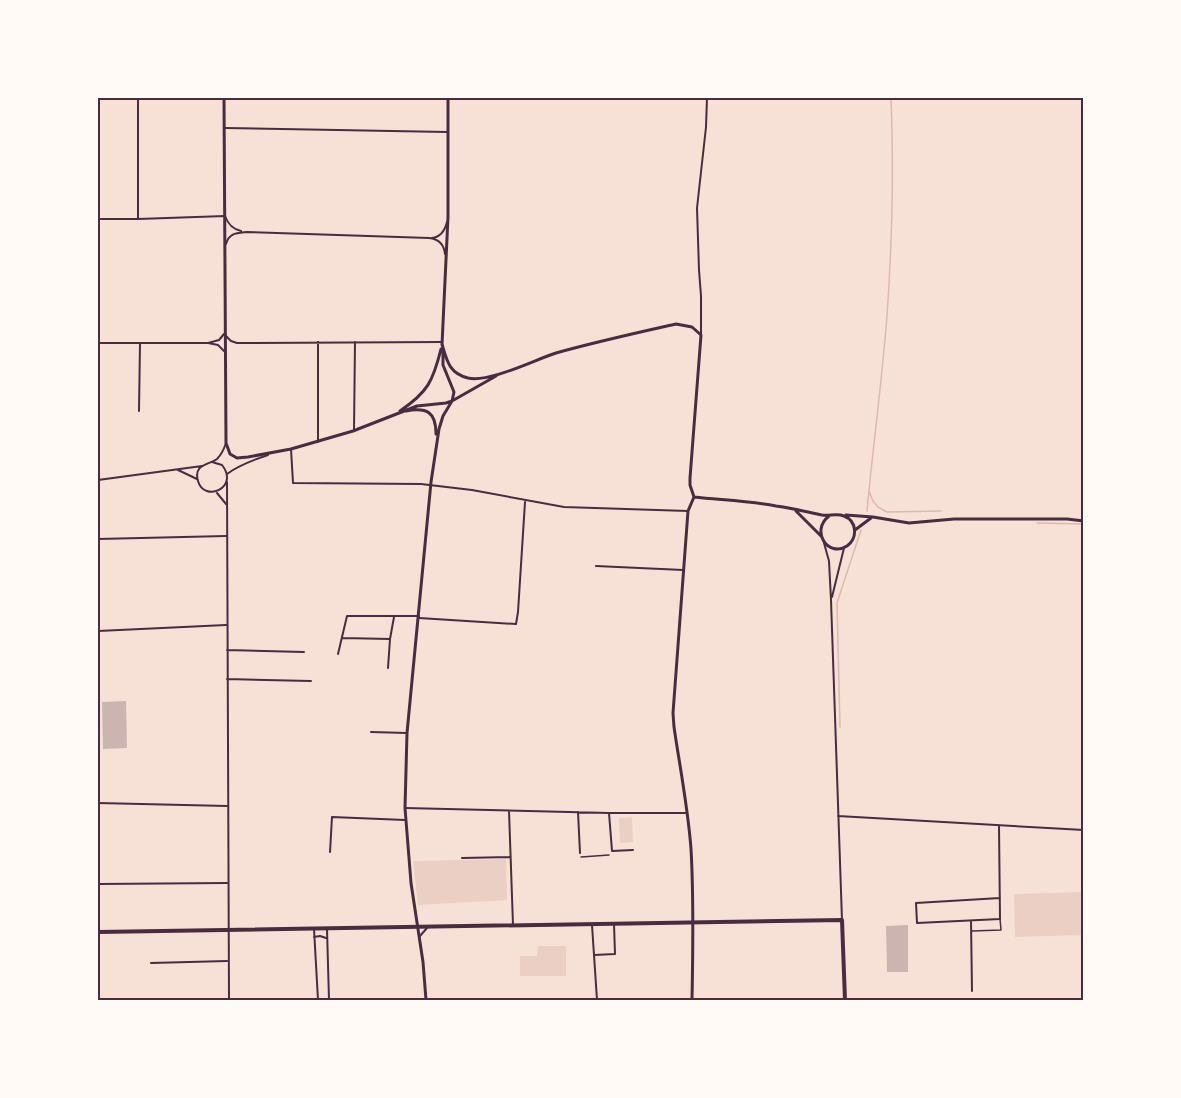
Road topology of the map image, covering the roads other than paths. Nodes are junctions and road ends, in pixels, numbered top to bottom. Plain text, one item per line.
1 (138, 98) edge
2 (224, 98) edge
3 (448, 98) edge
4 (707, 98) edge
5 (224, 128) junction
6 (447, 132) junction
7 (225, 216) junction
8 (448, 217) junction
9 (98, 219) edge
10 (138, 219) junction
11 (246, 232) junction
12 (429, 238) junction
13 (225, 247) junction
14 (446, 262) junction
15 (225, 332) junction
16 (701, 335) junction
17 (318, 342) junction
18 (355, 342) junction
19 (98, 343) edge
20 (140, 343) junction
21 (208, 343) junction
22 (442, 343) junction
23 (225, 356) junction
24 (500, 373) junction
25 (452, 401) junction
26 (139, 411) dead end
27 (395, 414) junction
28 (354, 431) junction
29 (318, 442) junction
30 (436, 442) junction
31 (226, 443) junction
32 (291, 449) junction
33 (269, 454) junction
34 (212, 462) junction
35 (202, 466) junction
36 (175, 469) junction
37 (227, 474) junction
38 (198, 479) junction
39 (98, 480) edge
40 (227, 482) junction
41 (431, 484) junction
42 (216, 492) junction
43 (694, 497) junction
44 (525, 501) junction
45 (226, 504) junction
46 (795, 510) junction
47 (688, 511) junction
48 (841, 515) junction
49 (829, 516) junction
50 (873, 517) junction
51 (1083, 521) edge
52 (855, 530) junction
53 (226, 536) junction
54 (821, 536) junction
55 (98, 539) edge
56 (824, 543) junction
57 (844, 548) junction
58 (596, 566) dead end
59 (683, 570) junction
60 (831, 600) junction
61 (394, 616) junction
62 (419, 617) junction
63 (227, 625) junction
64 (98, 631) edge
65 (342, 638) junction
66 (390, 639) junction
67 (227, 650) junction
68 (304, 652) dead end
69 (338, 654) dead end
70 (388, 668) dead end
71 (227, 679) junction
72 (311, 681) dead end
73 (371, 732) dead end
74 (407, 734) junction
75 (98, 803) edge
76 (227, 806) junction
77 (405, 808) junction
78 (509, 811) junction
79 (578, 812) junction
80 (609, 813) junction
81 (687, 813) junction
82 (838, 816) junction
83 (406, 820) junction
84 (999, 826) junction
85 (1083, 830) edge
86 (633, 850) dead end
87 (330, 852) dead end
88 (580, 853) road end
89 (511, 857) junction
90 (462, 858) dead end
91 (228, 882) junction
92 (98, 884) edge
93 (1000, 898) junction
94 (842, 920) junction
95 (1000, 920) junction
96 (971, 921) junction
97 (694, 922) junction
98 (592, 924) junction
99 (614, 924) junction
100 (513, 925) junction
101 (418, 927) junction
102 (429, 927) junction
103 (314, 929) junction
104 (327, 929) junction
105 (228, 931) junction
106 (971, 931) junction
107 (98, 933) edge
108 (420, 936) junction
109 (314, 937) junction
110 (326, 938) junction
111 (594, 955) junction
112 (228, 960) junction
113 (152, 963) dead end
114 (972, 991) dead end
115 (229, 1000) edge
116 (318, 1000) edge
117 (330, 1000) edge
118 (426, 1000) edge
119 (597, 1000) edge
120 (692, 1000) edge
121 (844, 1000) edge

1 - 10 street
2 - 5 street
3 - 6 street
4 - 16 street
5 - 6 street
5 - 7 street
6 - 8 street
7 - 10 street
7 - 11 street
7 - 13 street
8 - 12 street
8 - 14 street
9 - 10 street
11 - 12 street
11 - 13 street
12 - 14 street
13 - 15 street
14 - 22 street
15 - 17 street
15 - 21 street
15 - 23 street
16 - 24 street
16 - 43 street
17 - 18 street
17 - 29 street
18 - 22 street
18 - 28 street
19 - 20 street
20 - 21 street
20 - 26 street
21 - 23 street
22 - 24 street
22 - 25 street
22 - 27 street
23 - 31 street
24 - 25 street
25 - 27 street
25 - 30 street
27 - 28 street
27 - 30 street
28 - 29 street
29 - 32 street
30 - 41 street
31 - 33 street
31 - 34 street
32 - 33 street
32 - 41 street
33 - 37 street
34 - 35 street
34 - 37 street
35 - 36 street
35 - 38 street
36 - 38 street
36 - 39 street
37 - 40 street
38 - 42 street
40 - 42 street
40 - 45 street
41 - 44 street
41 - 62 street
42 - 45 street
43 - 46 street
43 - 47 street
44 - 47 street
44 - 62 street
45 - 53 street
46 - 49 street
46 - 54 street
47 - 59 street
48 - 49 street
48 - 50 street
48 - 52 street
49 - 54 street
50 - 51 street
50 - 52 street
52 - 57 street
53 - 55 street
53 - 63 street
54 - 56 street
56 - 57 street
56 - 60 street
57 - 60 street
58 - 59 street
59 - 81 street
60 - 82 street
61 - 62 street
61 - 65 street
61 - 66 street
62 - 74 street
63 - 64 street
63 - 67 street
65 - 66 street
65 - 69 street
66 - 70 street
67 - 68 street
67 - 71 street
71 - 72 street
71 - 76 street
73 - 74 street
74 - 77 street
75 - 76 street
76 - 91 street
77 - 78 street
77 - 83 street
78 - 79 street
78 - 89 street
79 - 80 street
79 - 88 street
80 - 81 street
80 - 86 street
81 - 97 street
82 - 84 street
82 - 94 street
83 - 87 street
83 - 101 street
84 - 85 street
84 - 93 street
89 - 90 street
89 - 100 street
91 - 92 street
91 - 105 street
93 - 95 street
93 - 96 street
94 - 97 main road
94 - 121 main road
95 - 96 street
95 - 106 lane
96 - 106 street
97 - 99 main road
97 - 120 street
98 - 99 main road
98 - 100 main road
98 - 111 street
99 - 111 street
100 - 102 main road
101 - 102 main road
101 - 104 main road
101 - 108 street
102 - 108 street
103 - 104 main road
103 - 105 main road
103 - 109 street
104 - 110 street
105 - 107 main road
105 - 112 street
106 - 114 street
108 - 118 street
109 - 110 street
109 - 116 street
110 - 117 street
111 - 119 street
112 - 113 street
112 - 115 street

